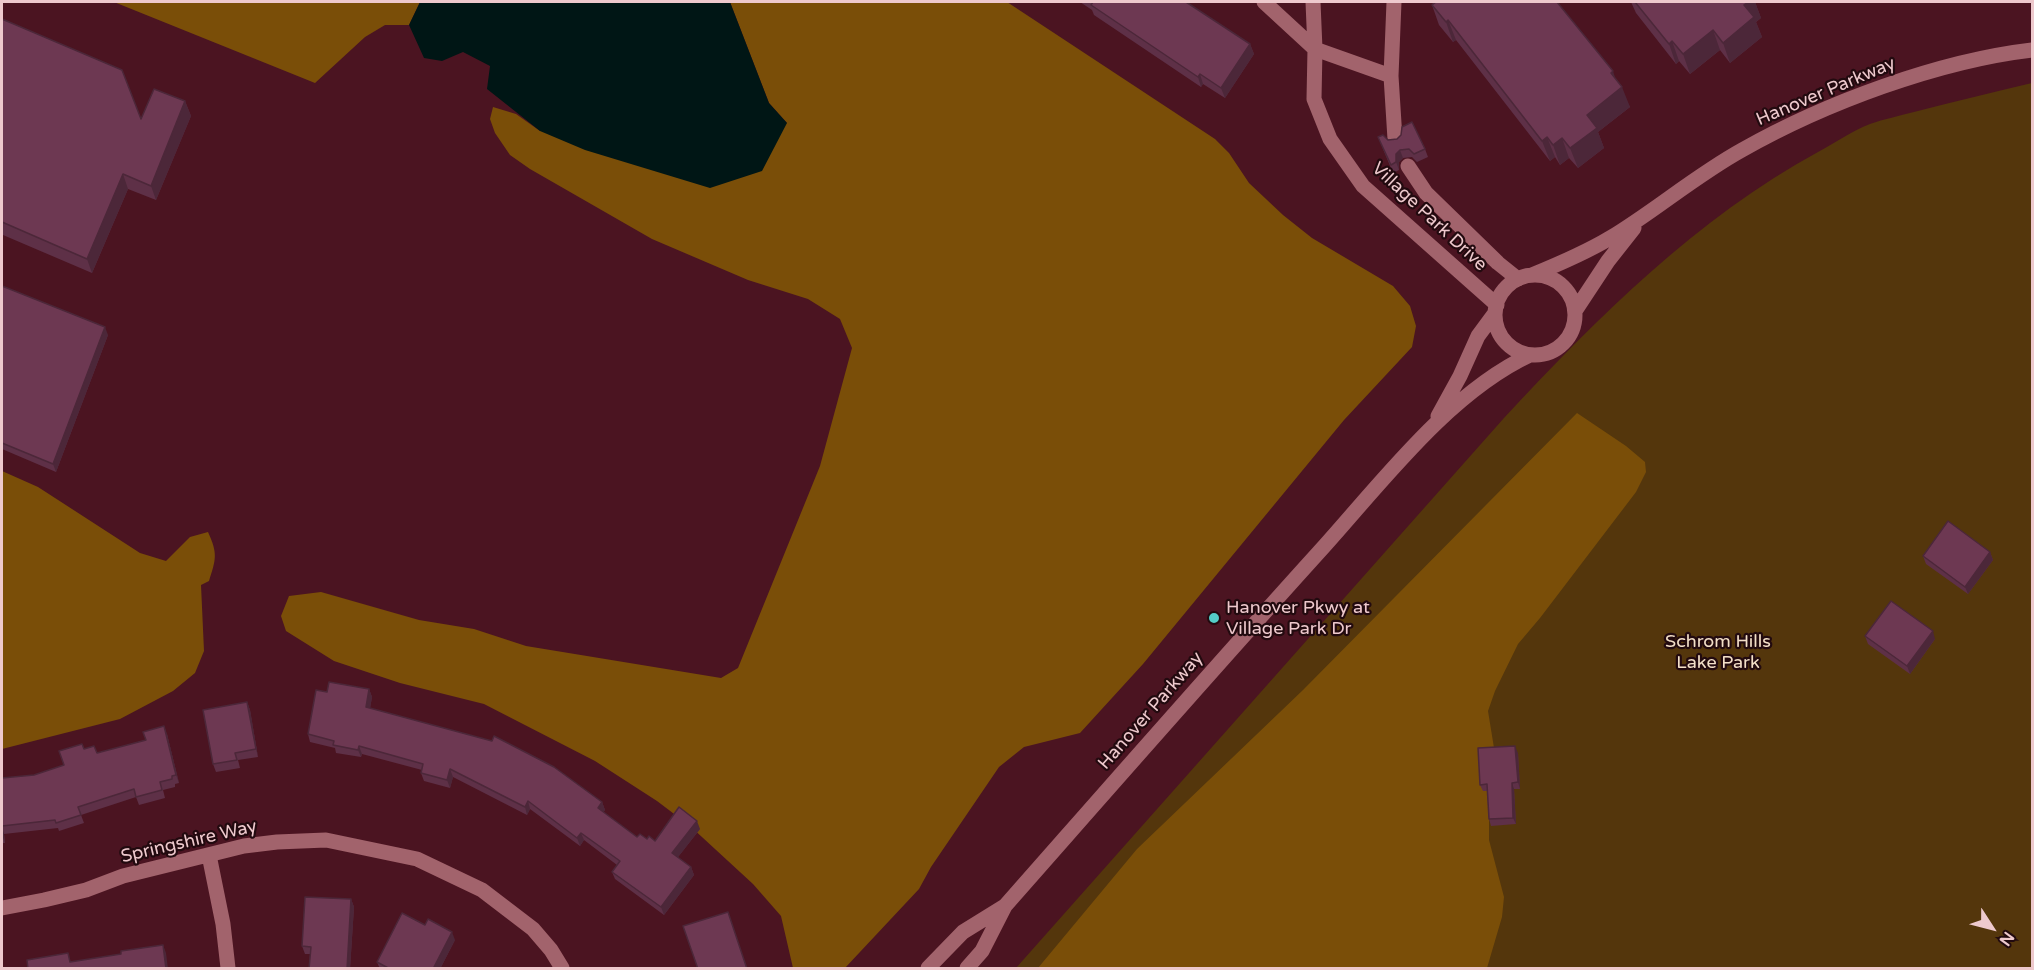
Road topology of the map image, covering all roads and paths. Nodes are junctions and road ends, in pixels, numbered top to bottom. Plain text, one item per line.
1 (1264, 2) edge
2 (1313, 2) edge
3 (1394, 2) edge
4 (1316, 49) junction
5 (2032, 50) edge
6 (1390, 76) junction
7 (1395, 139) edge
8 (1408, 166) dead end
9 (1650, 210) junction
10 (1525, 277) junction
11 (1496, 309) junction
12 (1575, 312) junction
13 (1530, 355) junction
14 (1424, 435) junction
15 (209, 855) junction
16 (1005, 906) junction
17 (2, 908) edge
18 (228, 969) edge
19 (562, 969) edge
20 (928, 969) edge
21 (967, 969) edge

1 - 4 street
2 - 4 street, Village Park Drive
3 - 6 street, Village Park Drive
4 - 6 street
4 - 11 street, Village Park Drive
5 - 9 street, Hanover Parkway
6 - 7 street, Village Park Drive
8 - 10 street, Village Park Drive
9 - 10 street, Hanover Parkway
9 - 12 street, Hanover Parkway
10 - 11 street
10 - 12 street
11 - 13 street
11 - 14 street, Hanover Parkway
12 - 13 street
13 - 14 street, Hanover Parkway
14 - 16 street, Hanover Parkway
15 - 17 street, Springshire Way
15 - 18 street
15 - 19 street, Springshire Way
16 - 20 street, Hanover Parkway
16 - 21 street, Hanover Parkway

